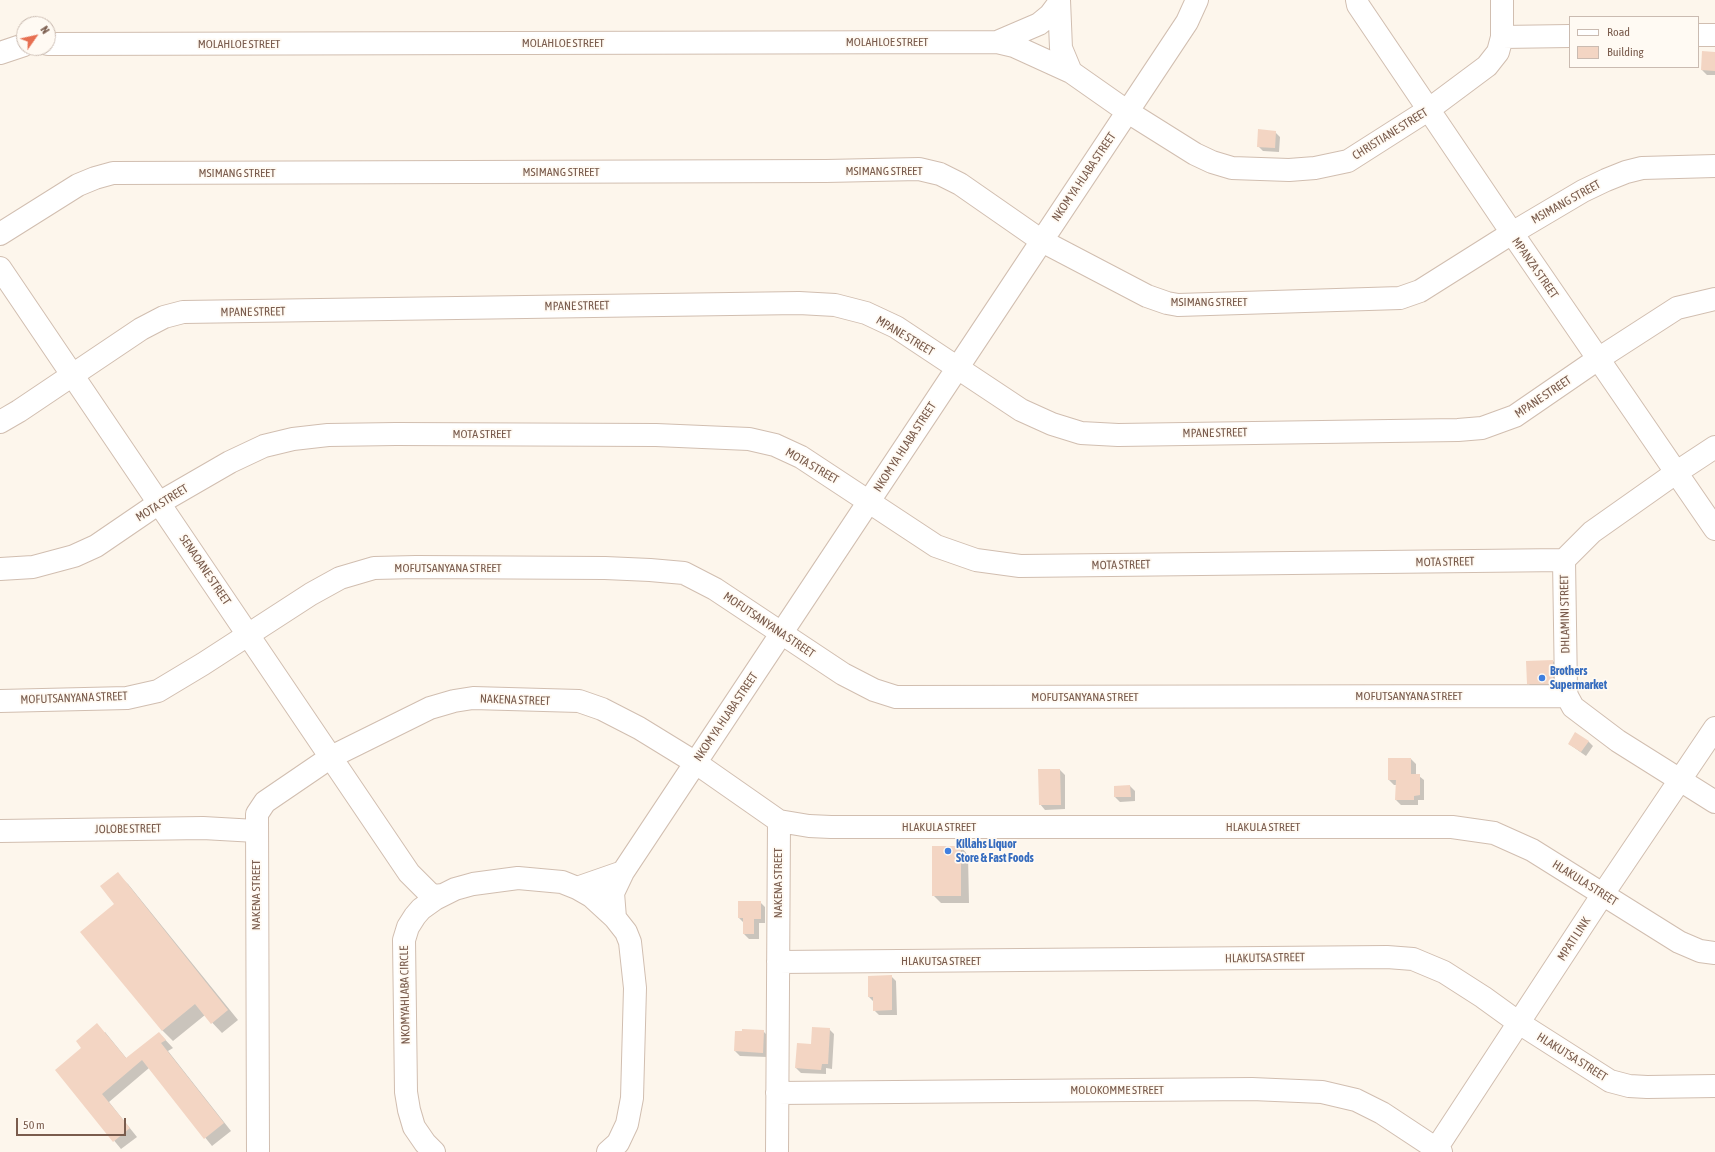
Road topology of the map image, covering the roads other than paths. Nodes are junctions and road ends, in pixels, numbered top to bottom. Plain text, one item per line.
1 (1197, 0) edge
2 (1214, 0) edge
3 (1502, 0) edge
4 (1059, 1) edge
5 (1354, 2) edge
6 (1187, 22) junction
7 (1715, 34) edge
8 (1699, 35) edge
9 (1569, 36) edge
10 (1502, 37) junction
11 (997, 42) junction
12 (56, 44) edge
13 (16, 48) edge
14 (0, 53) edge
15 (1071, 72) junction
16 (1428, 110) junction
17 (1128, 112) junction
18 (1715, 166) edge
19 (1512, 233) junction
20 (0, 234) edge
21 (1042, 241) junction
22 (0, 268) edge
23 (1715, 299) edge
24 (1598, 359) junction
25 (958, 368) junction
26 (73, 375) junction
27 (0, 422) edge
28 (1715, 447) edge
29 (1676, 472) junction
30 (870, 501) junction
31 (159, 503) junction
32 (1715, 529) edge
33 (1564, 560) junction
34 (0, 569) edge
35 (781, 634) junction
36 (248, 635) junction
37 (1567, 696) junction
38 (0, 701) edge
39 (1715, 728) edge
40 (331, 757) junction
41 (696, 763) junction
42 (1680, 781) junction
43 (1715, 802) edge
44 (779, 821) junction
45 (0, 831) edge
46 (256, 831) junction
47 (623, 872) junction
48 (409, 873) junction
49 (577, 888) junction
50 (1603, 894) junction
51 (443, 895) junction
52 (415, 916) junction
53 (615, 918) junction
54 (1715, 953) edge
55 (778, 962) junction
56 (1519, 1023) junction
57 (1715, 1086) edge
58 (777, 1093) junction
59 (428, 1149) edge
60 (615, 1149) edge
61 (1437, 1151) edge
62 (258, 1152) edge
63 (777, 1152) edge

1 - 6 street, NKOM YA HLABA STREET
2 - 6 street, NKOM YA HLABA STREET
3 - 10 street, CHRISTIANE STREET
4 - 11 street
4 - 15 street
5 - 16 street, MPANZA STREET
6 - 17 street, NKOM YA HLABA STREET
7 - 8 street
9 - 10 street
10 - 16 street, CHRISTIANE STREET
11 - 12 street, MOLAHLOE STREET
11 - 15 street, MOLAHLOE STREET
13 - 14 street
15 - 17 street, CHRISTIANE STREET
16 - 17 street, CHRISTIANE STREET
16 - 19 street, MPANZA STREET
17 - 21 street, NKOM YA HLABA STREET
18 - 19 street, MSIMANG STREET
19 - 21 street, MSIMANG STREET
19 - 24 street, MPANZA STREET
20 - 21 street, MSIMANG STREET
21 - 25 street, NKOM YA HLABA STREET
22 - 26 street, SENAOANE STREET
23 - 24 street, MPANE STREET
24 - 25 street, MPANE STREET
24 - 29 street, MPANZA STREET
25 - 26 street, MPANE STREET
25 - 30 street, NKOM YA HLABA STREET
26 - 27 street, MPANE STREET
26 - 31 street, SENAOANE STREET
28 - 29 street, DHLAMINI STREET
29 - 32 street, MPANZA STREET
29 - 33 street, DHLAMINI STREET
30 - 31 street, MOTA STREET
30 - 33 street, MOTA STREET
30 - 35 street, NKOM YA HLABA STREET
31 - 34 street, MOTA STREET
31 - 36 street, SENAOANE STREET
33 - 37 street, DHLAMINI STREET
35 - 36 street, MOFUTSANYANA STREET
35 - 37 street, MOFUTSANYANA STREET
35 - 41 street, NKOM YA HLABA STREET
36 - 38 street, MOFUTSANYANA STREET
36 - 40 street, SENAOANE STREET
37 - 42 street
39 - 42 street, MPATI LINK
40 - 41 street, NAKENA STREET
40 - 46 street, NAKENA STREET
40 - 48 street, SENAOANE STREET
41 - 44 street, NAKENA STREET
41 - 47 street, NKOM YA HLABA STREET
42 - 43 street
42 - 50 street, MPATI LINK
44 - 50 street, HLAKULA STREET
44 - 55 street, NAKENA STREET
45 - 46 street, JOLOBE STREET
46 - 62 street, NAKENA STREET
47 - 49 street
47 - 53 street, NKOM YA HLABA STREET
48 - 51 street, SENAOANE STREET
48 - 52 street, SENAOANE STREET
49 - 51 street, NKOMYAHLABA CIRCLE
49 - 53 street, NKOMYAHLABA CIRCLE
50 - 54 street, HLAKULA STREET
50 - 56 street, MPATI LINK
51 - 52 street, NKOMYAHLABA CIRCLE
52 - 59 street, NKOMYAHLABA CIRCLE
53 - 60 street, NKOMYAHLABA CIRCLE
55 - 56 street, HLAKUTSA STREET
55 - 58 street, NAKENA STREET
56 - 57 street, HLAKUTSA STREET
56 - 61 street, MPATI LINK
58 - 61 street, MOLOKOMME STREET
58 - 63 street, NAKENA STREET

